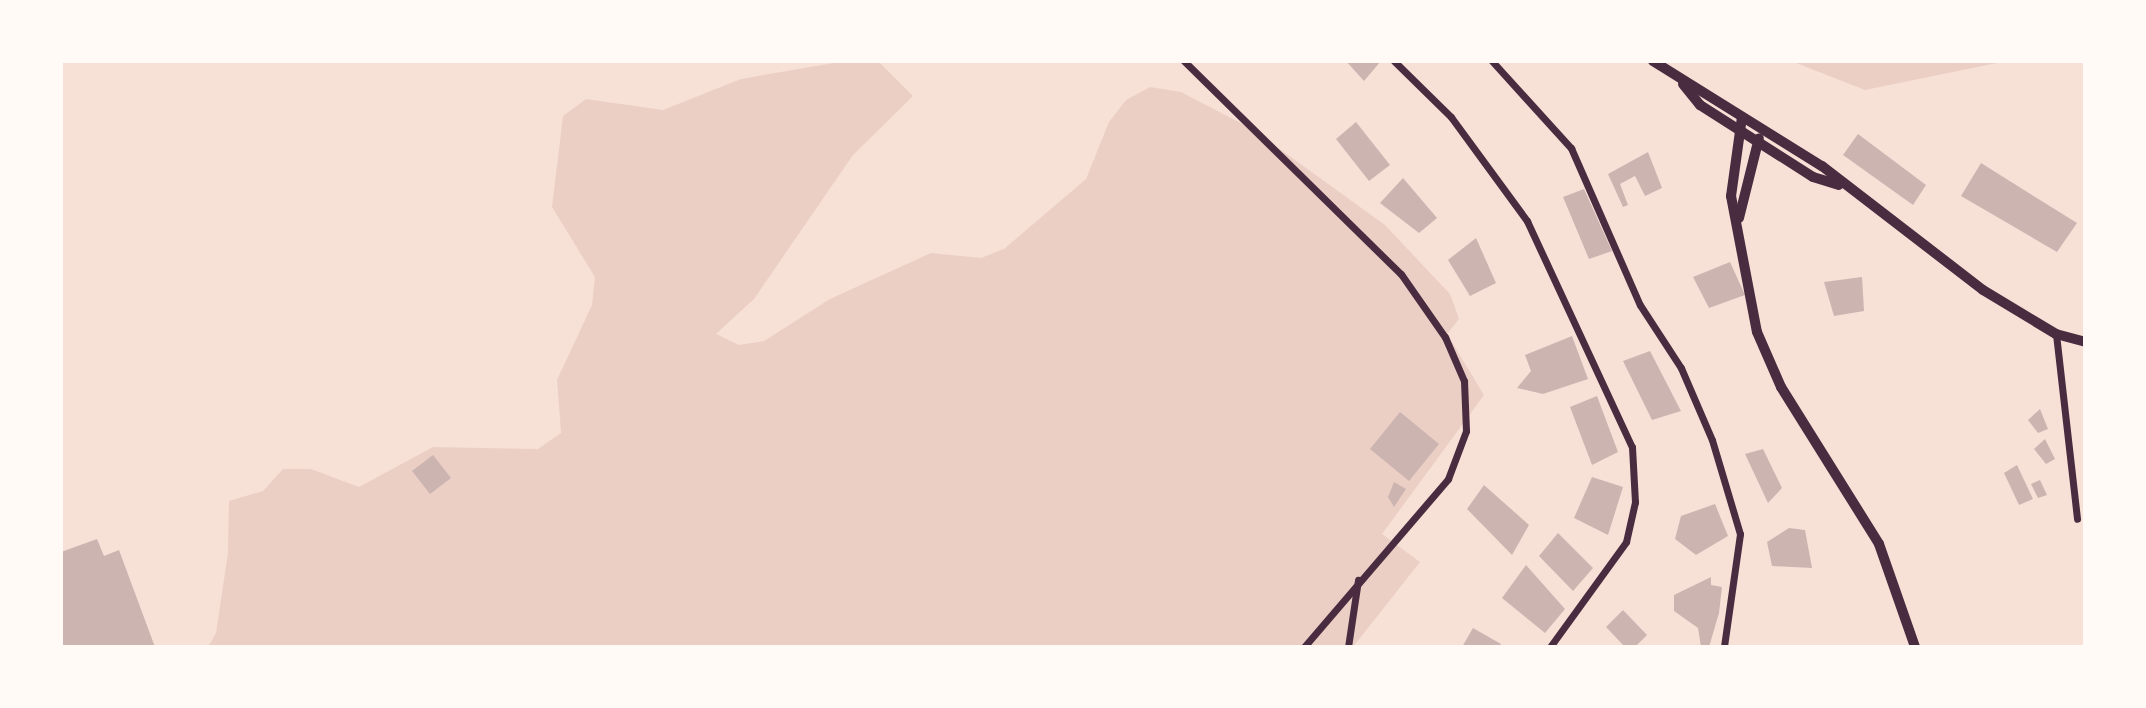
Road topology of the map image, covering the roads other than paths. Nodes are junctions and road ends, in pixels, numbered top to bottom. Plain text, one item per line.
1 (1184, 61) edge
2 (1394, 61) edge
3 (1492, 61) edge
4 (1653, 61) edge
5 (1680, 81) junction
6 (1742, 117) junction
7 (1737, 128) junction
8 (1763, 128) junction
9 (1758, 141) junction
10 (1841, 186) junction
11 (1738, 222) junction
12 (2056, 334) junction
13 (2085, 342) edge
14 (2077, 519) dead end
15 (1358, 580) junction
16 (1304, 647) edge
17 (1348, 647) edge
18 (1550, 647) edge
19 (1724, 647) edge
20 (1915, 647) edge

1 - 15 street
2 - 18 street
3 - 19 street
4 - 5 main road
5 - 6 main road
5 - 7 main road
6 - 7 main road
6 - 8 main road
7 - 9 main road
7 - 11 main road
8 - 9 main road
8 - 10 main road
9 - 10 main road
9 - 11 main road
10 - 12 main road
11 - 20 main road
12 - 13 main road
12 - 14 street
15 - 16 street
15 - 17 street

